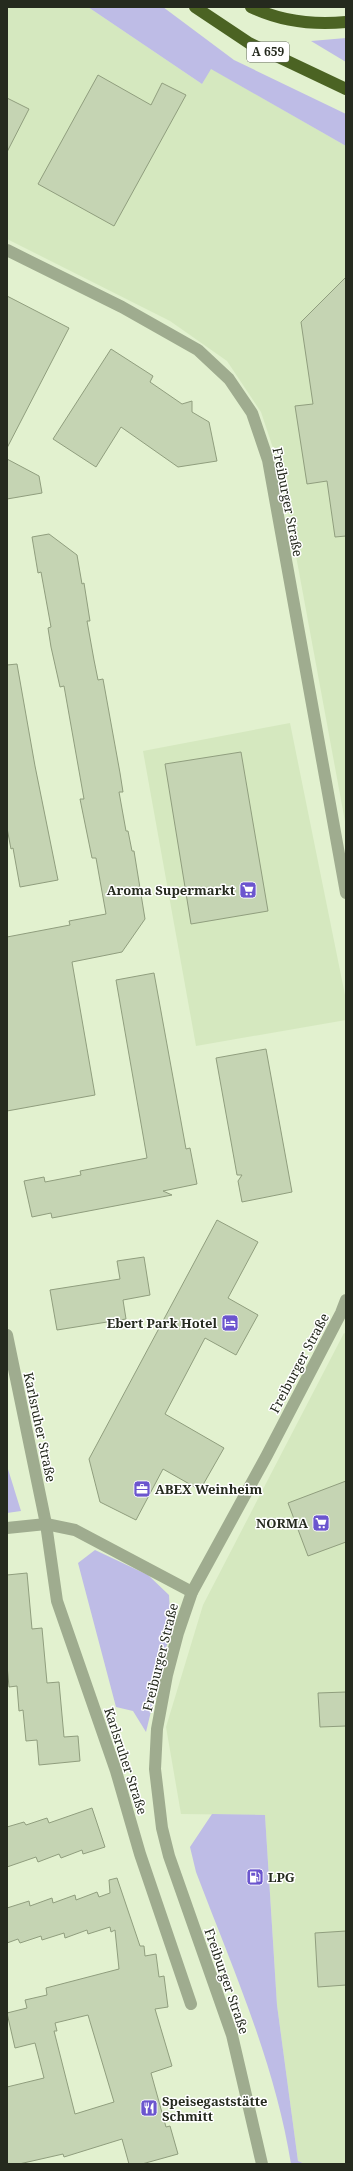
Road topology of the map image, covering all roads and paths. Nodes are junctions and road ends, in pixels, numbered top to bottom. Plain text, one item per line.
1 (195, 7) edge
2 (252, 7) edge
3 (346, 22) edge
4 (346, 89) edge
5 (7, 250) edge
6 (346, 893) edge
7 (346, 1300) edge
8 (344, 1314) edge
9 (7, 1335) edge
10 (46, 1524) junction
11 (7, 1528) edge
12 (192, 1592) junction
13 (191, 2004) dead end
14 (262, 2164) edge

1 - 4 highway, A 659
2 - 3 highway
5 - 6 street, Freiburger Straße
7 - 8 street, Freiburger Straße
8 - 12 street, Freiburger Straße
9 - 10 street, Karlsruher Straße
10 - 11 street
10 - 12 street
10 - 13 street, Karlsruher Straße
12 - 14 street, Freiburger Straße

